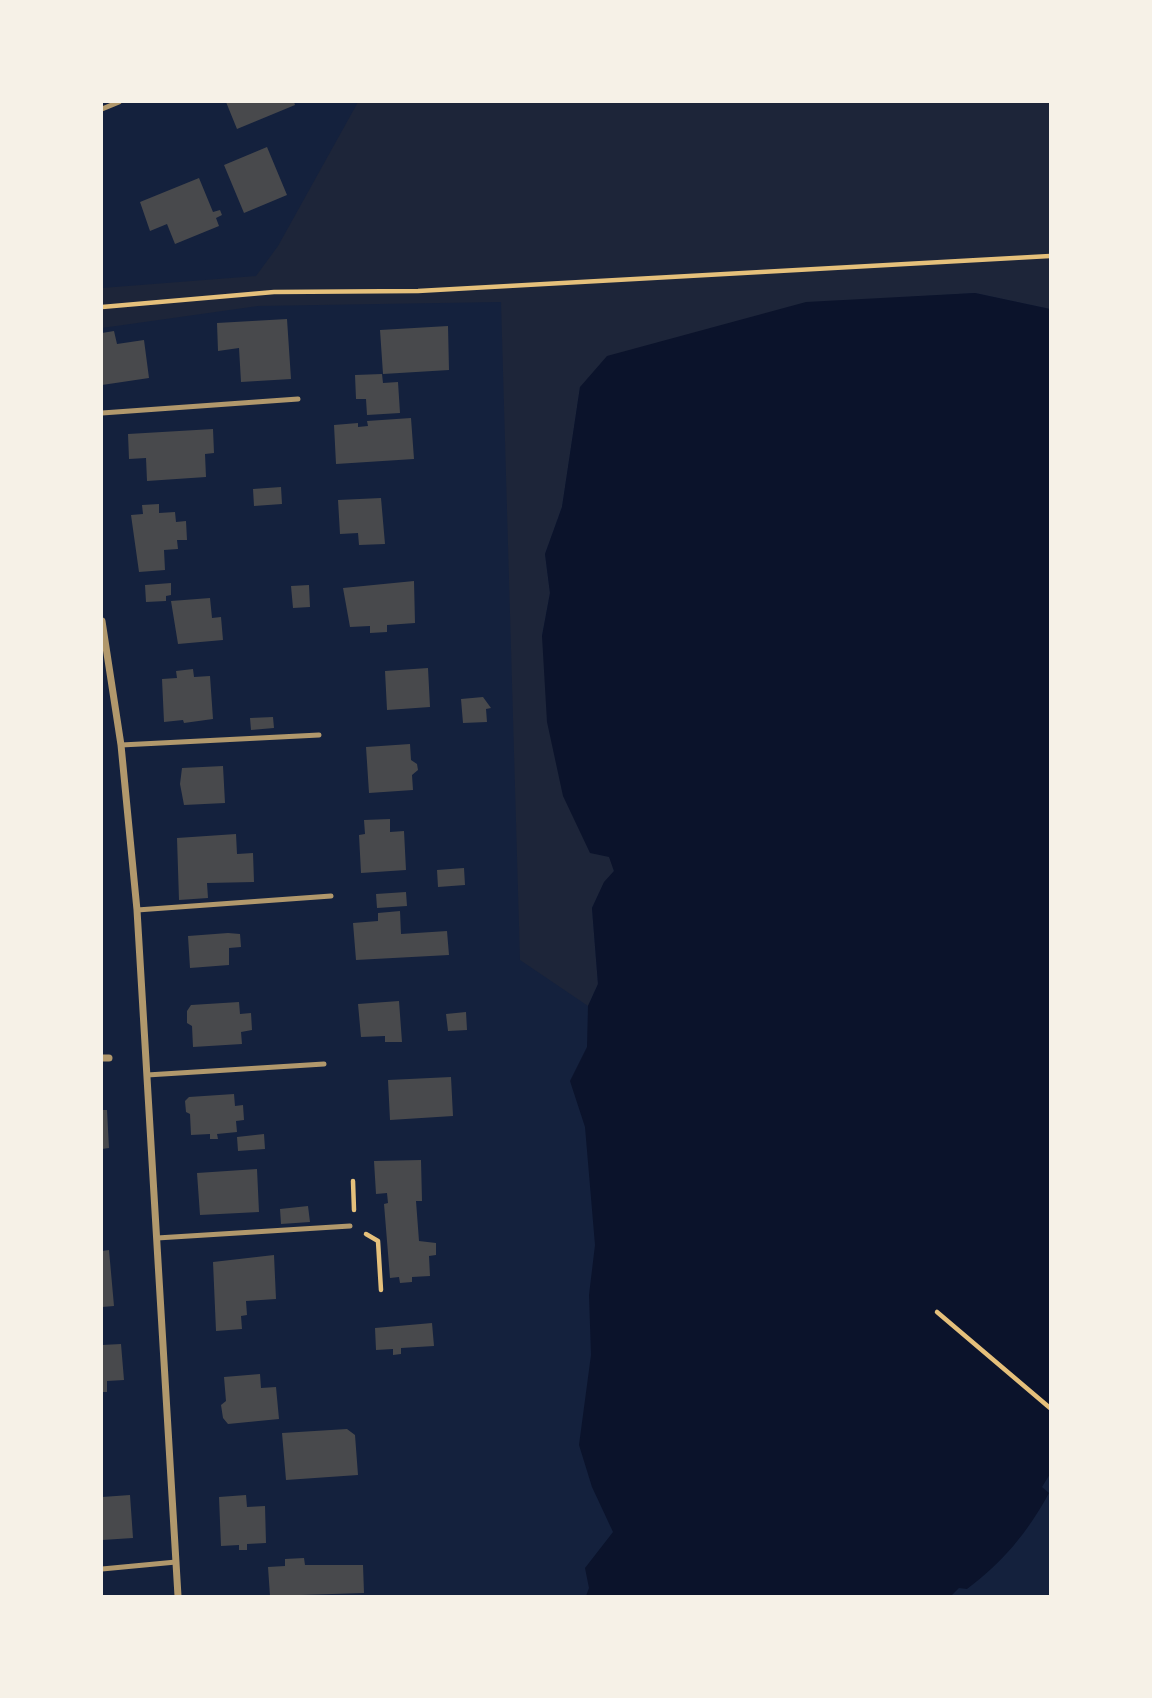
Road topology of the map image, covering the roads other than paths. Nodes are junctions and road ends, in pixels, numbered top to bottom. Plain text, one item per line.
1 (119, 102) edge
2 (102, 108) edge
3 (298, 399) dead end
4 (102, 413) edge
5 (102, 621) edge
6 (319, 735) dead end
7 (121, 745) junction
8 (331, 896) dead end
9 (137, 911) junction
10 (324, 1064) dead end
11 (147, 1075) junction
12 (353, 1225) road end
13 (157, 1238) junction
14 (176, 1562) junction
15 (102, 1569) edge
16 (178, 1597) edge

1 - 2 lane
3 - 4 lane
5 - 7 street
6 - 7 lane
7 - 9 street
8 - 9 lane
9 - 11 street
10 - 11 lane
11 - 13 street
12 - 13 lane
13 - 14 street
14 - 15 lane
14 - 16 street

